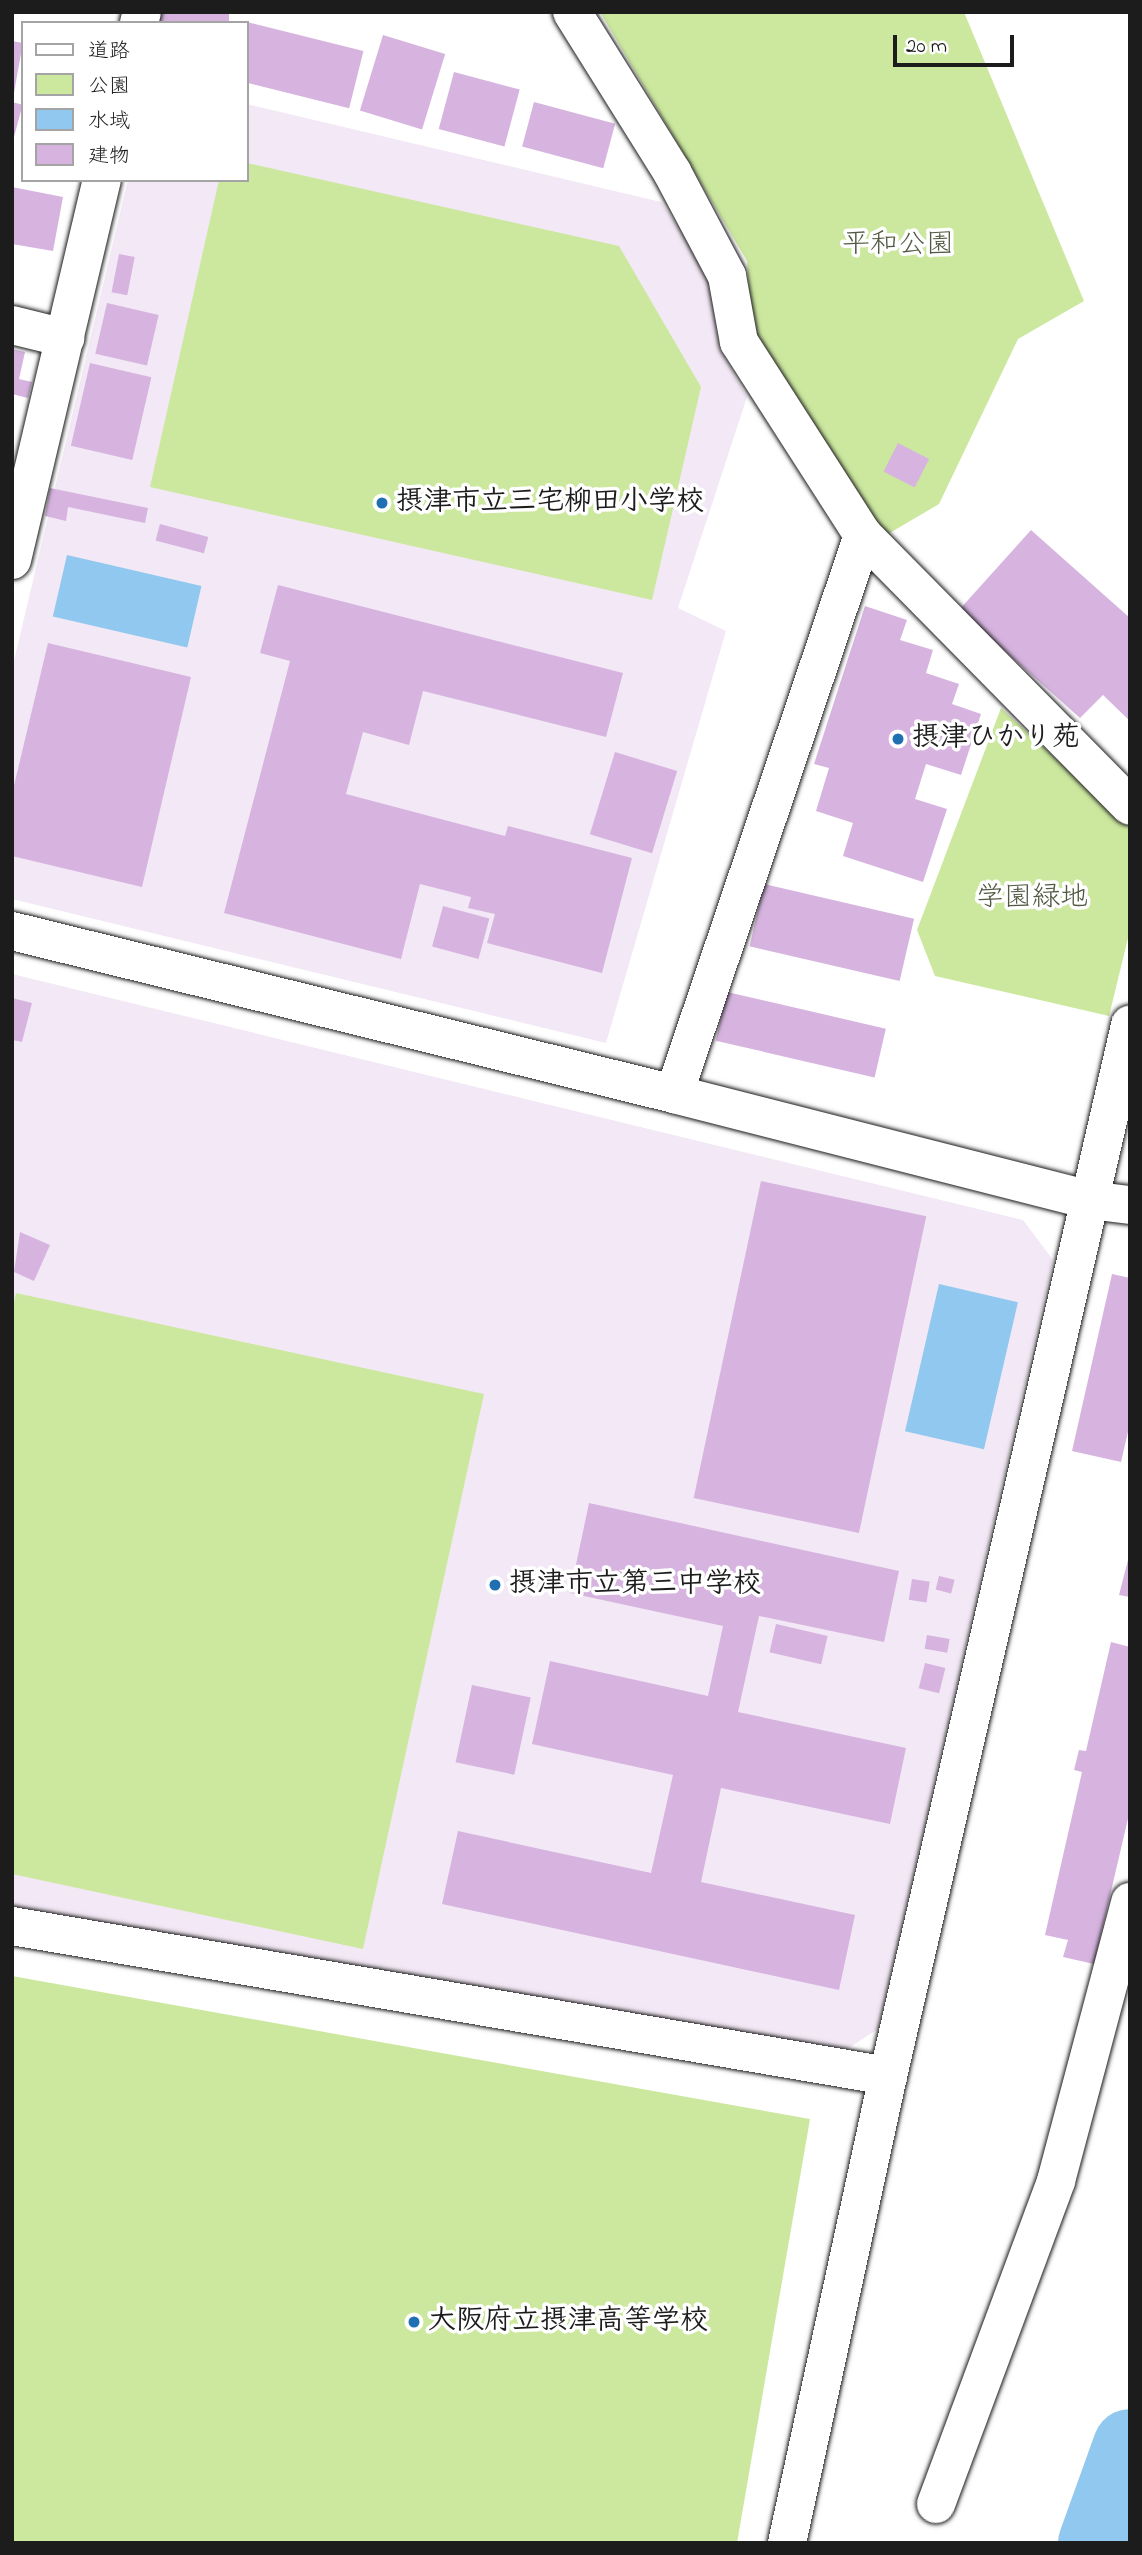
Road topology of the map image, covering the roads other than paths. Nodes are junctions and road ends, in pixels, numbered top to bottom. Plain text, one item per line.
1 (572, 12) edge
2 (102, 182) edge
3 (12, 325) edge
4 (65, 338) junction
5 (863, 536) junction
6 (12, 560) edge
7 (1130, 806) edge
8 (12, 931) edge
9 (1130, 1025) edge
10 (674, 1094) junction
11 (1089, 1200) junction
12 (1130, 1205) edge
13 (1130, 1902) edge
14 (12, 1926) edge
15 (888, 2076) junction
16 (936, 2504) dead end
17 (787, 2543) edge

1 - 5 street
2 - 4 street
3 - 4 street
4 - 6 street
5 - 7 street
5 - 10 street
8 - 10 street
9 - 11 street
10 - 11 street
11 - 12 street
11 - 15 street
13 - 16 street
14 - 15 street
15 - 17 street

